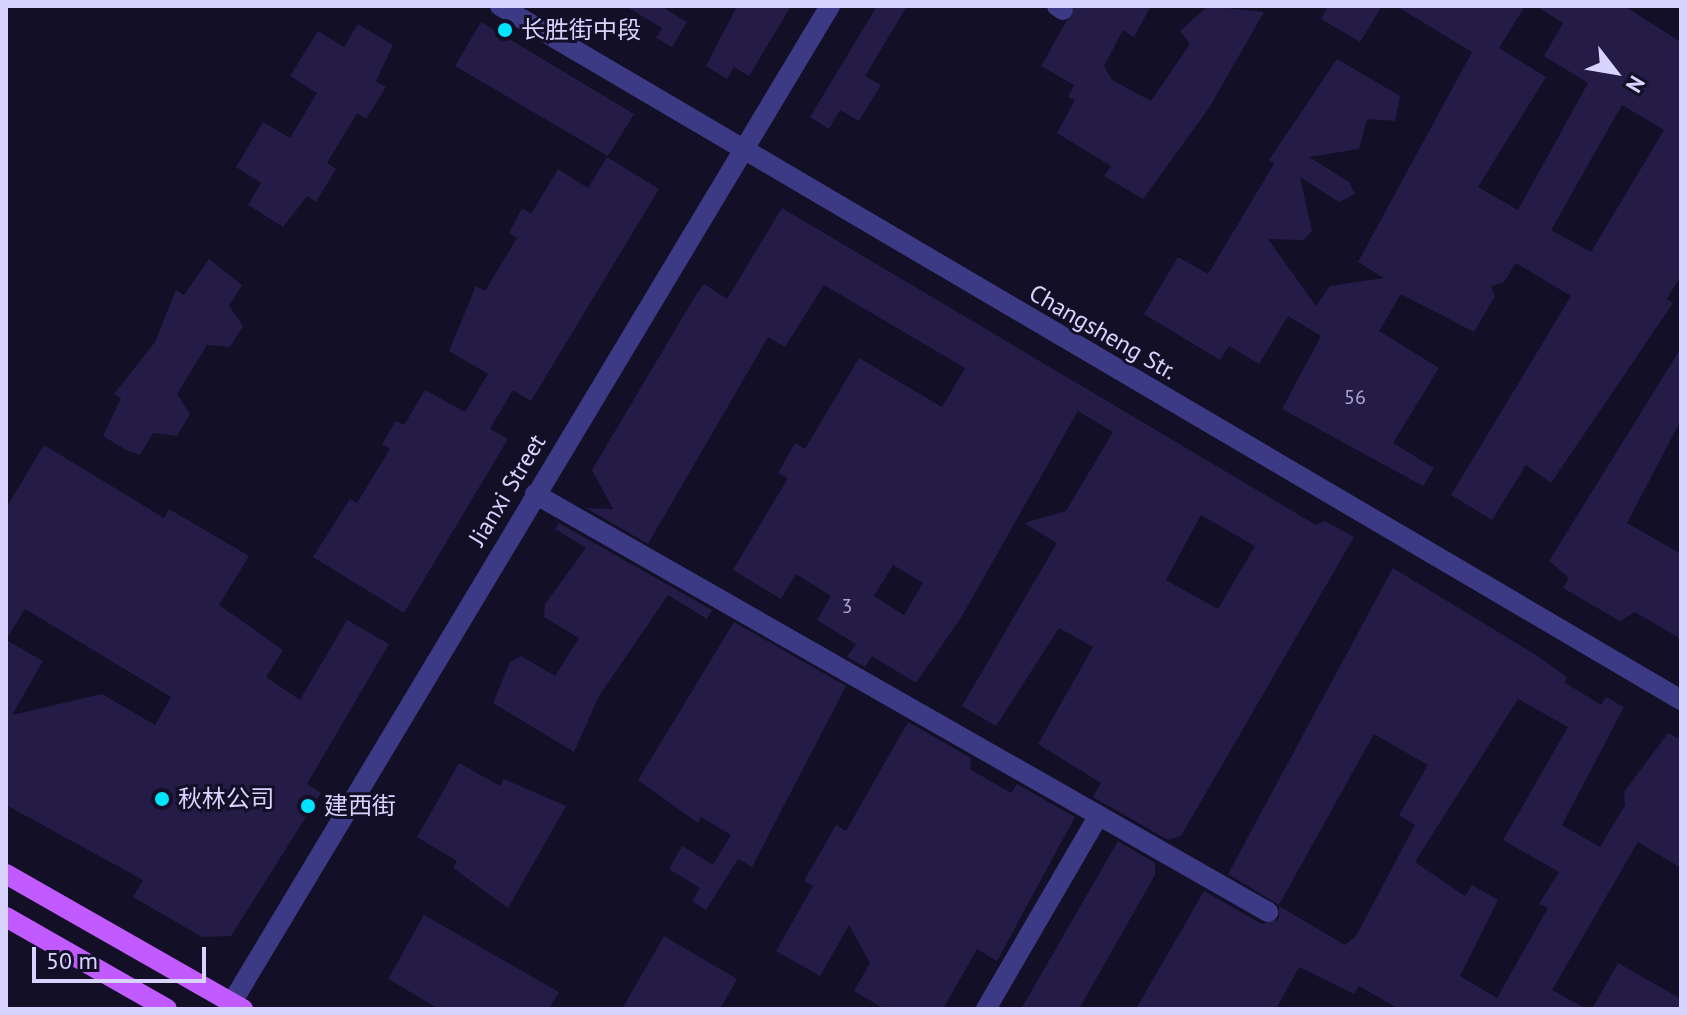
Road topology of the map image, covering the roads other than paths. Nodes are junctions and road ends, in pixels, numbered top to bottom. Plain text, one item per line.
1 (500, 6) edge
2 (830, 6) edge
3 (742, 151) junction
4 (535, 494) junction
5 (1681, 700) edge
6 (1097, 818) junction
7 (6, 874) edge
8 (1268, 912) dead end
9 (6, 917) edge
10 (235, 1007) edge
11 (167, 1009) edge
12 (986, 1009) edge

1 - 3 street, Changsheng Str.
2 - 3 street, Jianxi Street
3 - 4 street, Jianxi Street
3 - 5 street, Changsheng Str.
4 - 6 street
4 - 10 street, Jianxi Street
6 - 8 street
6 - 12 street
7 - 10 main road
9 - 11 main road

